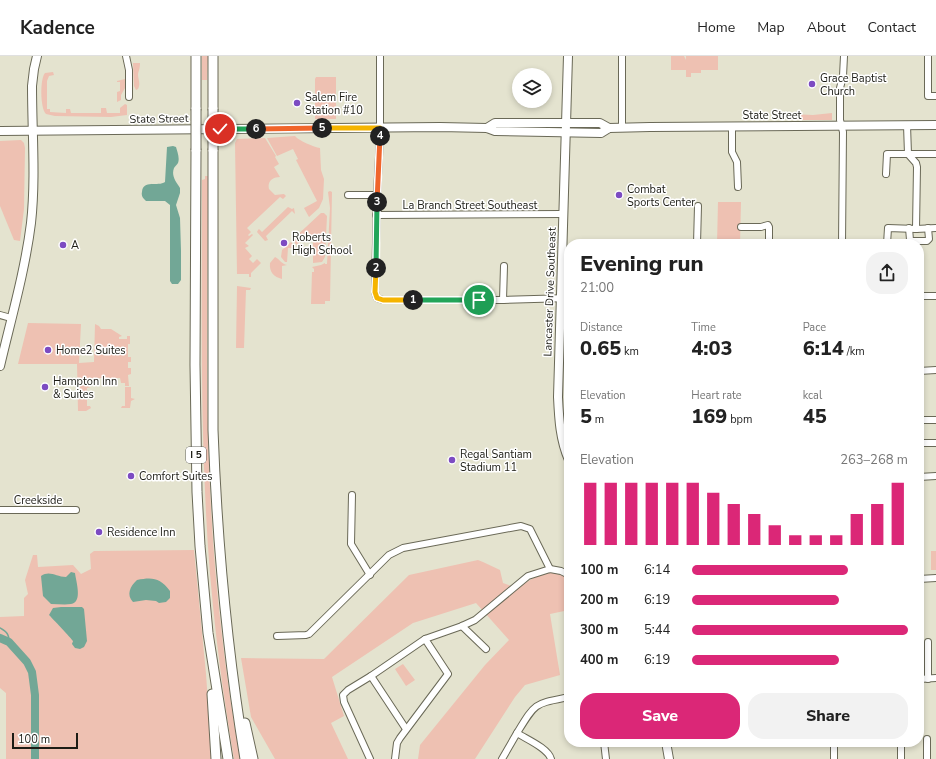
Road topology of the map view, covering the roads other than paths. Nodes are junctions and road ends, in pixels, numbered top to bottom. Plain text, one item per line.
1 (37, 56) edge
2 (126, 56) edge
3 (196, 56) edge
4 (213, 56) edge
5 (380, 56) edge
6 (568, 56) edge
7 (622, 56) edge
8 (844, 56) edge
9 (928, 56) edge
10 (936, 96) edge
11 (129, 97) dead end
12 (566, 123) junction
13 (907, 125) junction
14 (936, 125) edge
15 (842, 126) junction
16 (732, 127) junction
17 (380, 128) junction
18 (486, 128) junction
19 (608, 128) junction
20 (622, 128) junction
21 (0, 131) edge
22 (32, 131) junction
23 (566, 132) junction
24 (908, 154) junction
25 (936, 154) edge
26 (886, 174) dead end
27 (738, 186) dead end
28 (348, 195) dead end
29 (377, 196) junction
30 (698, 206) dead end
31 (564, 214) junction
32 (376, 215) junction
33 (741, 227) dead end
34 (928, 228) junction
35 (936, 228) edge
36 (913, 229) junction
37 (564, 239) edge
38 (697, 239) edge
39 (768, 239) edge
40 (842, 239) edge
41 (888, 239) edge
42 (910, 239) edge
43 (924, 241) edge
44 (504, 266) dead end
45 (924, 296) edge
46 (936, 296) edge
47 (564, 298) edge
48 (503, 300) junction
49 (0, 315) edge
50 (11, 318) junction
51 (564, 318) edge
52 (0, 366) edge
53 (936, 370) edge
54 (924, 371) edge
55 (924, 420) edge
56 (936, 420) edge
57 (924, 443) edge
58 (936, 443) edge
59 (564, 446) edge
60 (936, 476) edge
61 (924, 477) edge
62 (352, 495) dead end
63 (0, 510) edge
64 (76, 510) dead end
65 (550, 569) junction
66 (564, 572) edge
67 (370, 575) junction
68 (936, 578) edge
69 (924, 579) edge
70 (462, 626) junction
71 (208, 633) junction
72 (277, 636) dead end
73 (425, 638) junction
74 (928, 642) dead end
75 (486, 649) dead end
76 (233, 669) junction
77 (371, 676) junction
78 (936, 678) edge
79 (924, 679) edge
80 (928, 679) junction
81 (564, 698) edge
82 (406, 729) junction
83 (517, 733) junction
84 (928, 739) dead end
85 (605, 747) edge
86 (667, 747) edge
87 (834, 747) edge
88 (902, 747) edge
89 (216, 759) edge
90 (228, 759) edge
91 (245, 759) edge
92 (253, 759) edge
93 (370, 759) edge
94 (395, 759) edge
95 (502, 759) edge
96 (551, 759) edge
97 (606, 759) edge
98 (669, 759) edge
99 (834, 759) edge
100 (901, 759) edge
101 (927, 759) edge

1 - 22 main road
2 - 11 street
3 - 71 highway, I 5, bridge
4 - 76 highway, I 5, bridge
5 - 17 street
6 - 12 main road, Lancaster Drive Southeast
7 - 20 street
8 - 15 street
9 - 10 street
12 - 18 main road, State Street
12 - 19 main road, State Street
12 - 23 main road, Lancaster Drive Southeast
13 - 14 main road, State Street
13 - 15 main road, State Street
13 - 24 street
15 - 16 main road, State Street
15 - 40 street
16 - 20 main road, State Street
16 - 27 street
17 - 18 main road, State Street
17 - 22 main road, State Street
17 - 29 street
18 - 23 main road, State Street
19 - 20 main road, State Street
19 - 23 main road, State Street
21 - 22 main road, State Street
22 - 50 main road
23 - 31 main road, Lancaster Drive Southeast
24 - 25 street
24 - 26 street
24 - 36 street
28 - 29 street
29 - 32 street
30 - 38 street
31 - 32 street, La Branch Street Southeast
31 - 37 main road, Lancaster Drive Southeast
32 - 48 street
33 - 39 street
34 - 35 street
34 - 36 street
34 - 43 street
36 - 41 street
36 - 42 street
44 - 48 street
45 - 46 street
47 - 48 street
49 - 50 street
50 - 52 main road
51 - 59 main road, Lancaster Drive Southeast
53 - 54 street
55 - 56 street
57 - 58 street
60 - 61 street
62 - 67 street
63 - 64 street, Creekside
65 - 66 street
65 - 67 street
65 - 70 street
67 - 72 street
68 - 69 street
70 - 73 street
70 - 75 street
71 - 89 highway
71 - 90 highway, I 5
73 - 77 street
73 - 82 street
74 - 80 street
76 - 91 highway, I 5
76 - 92 highway, I 5
77 - 82 street
77 - 93 street
78 - 80 street
79 - 80 street
81 - 83 street
82 - 94 street
83 - 95 street
83 - 96 street
84 - 101 street
85 - 97 street
86 - 98 main road
87 - 99 street
88 - 100 street

